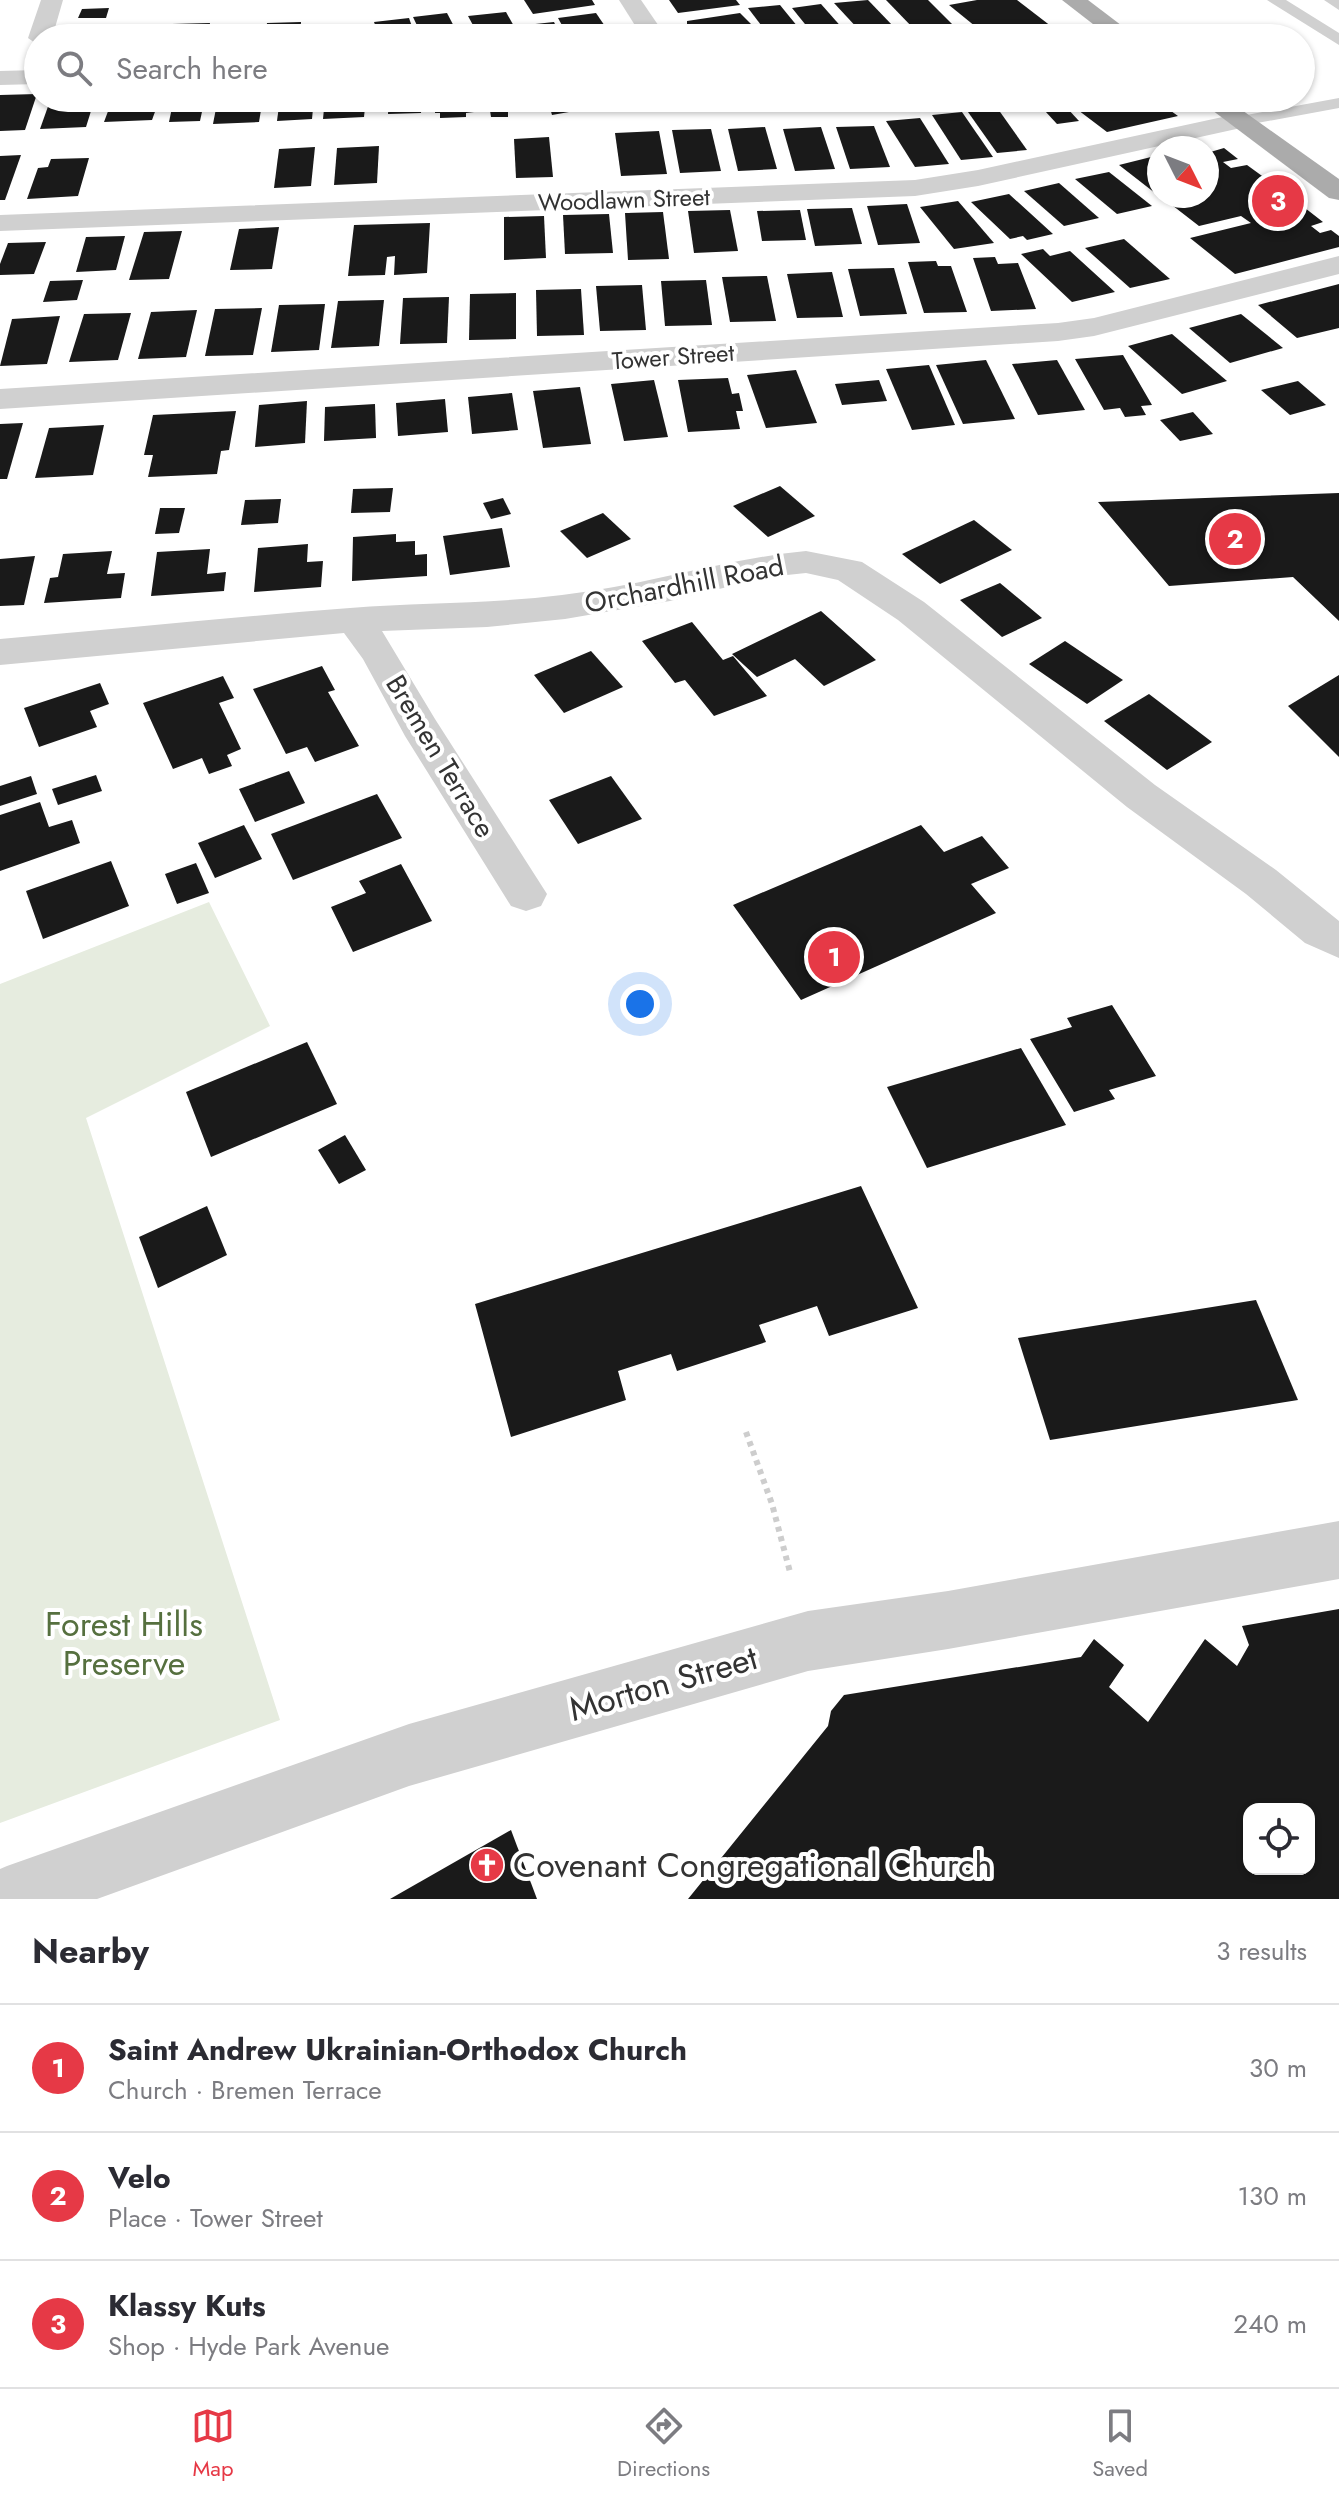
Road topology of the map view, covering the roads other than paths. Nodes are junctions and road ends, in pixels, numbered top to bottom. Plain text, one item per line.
1 (52, 0) edge
2 (630, 0) edge
3 (1073, 0) edge
4 (1275, 0) edge
5 (1332, 0) edge
6 (1339, 5) edge
7 (44, 24) edge
8 (646, 24) edge
9 (1106, 24) edge
10 (1313, 24) edge
11 (1315, 25) edge
12 (1339, 40) edge
13 (24, 77) edge
14 (0, 78) edge
15 (1339, 103) edge
16 (1315, 107) edge
17 (1228, 112) edge
18 (1290, 112) edge
19 (1241, 121) junction
20 (1339, 192) edge
21 (0, 223) edge
22 (1339, 265) edge
23 (0, 399) edge
24 (354, 620) junction
25 (0, 652) edge
26 (526, 894) dead end
27 (1339, 941) edge
28 (1339, 1550) edge
29 (7, 1899) edge

1 - 7 street
2 - 8 street
3 - 9 main road
4 - 10 lane
5 - 6 lane
11 - 12 lane
13 - 14 street
15 - 16 lane
17 - 19 main road
18 - 19 lane
19 - 20 main road
19 - 21 street, Woodlawn Street
22 - 23 street, Tower Street
24 - 25 street, Orchardhill Road
24 - 26 street, Bremen Terrace
24 - 27 street, Orchardhill Road
28 - 29 street, Morton Street

